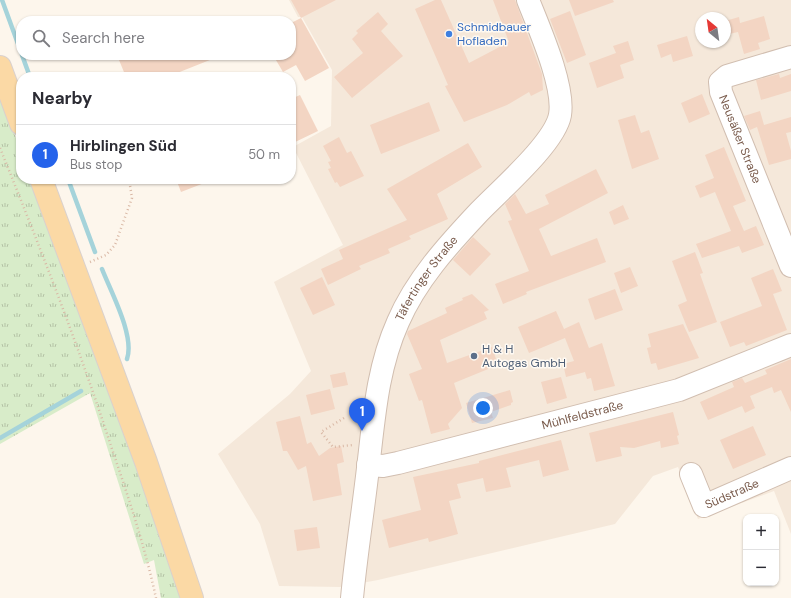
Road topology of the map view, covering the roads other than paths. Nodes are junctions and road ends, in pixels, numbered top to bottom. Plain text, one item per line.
1 (528, 0) edge
2 (791, 57) edge
3 (0, 67) edge
4 (16, 110) edge
5 (43, 184) edge
6 (791, 266) edge
7 (791, 344) edge
8 (369, 455) junction
9 (791, 468) edge
10 (690, 474) dead end
11 (192, 598) edge
12 (352, 598) edge

1 - 8 street, Täfertinger Straße
2 - 6 street, Neusäßer Straße
3 - 4 main road
5 - 11 main road
7 - 8 street, Mühlfeldstraße
8 - 12 street, Täfertinger Straße
9 - 10 street, Südstraße

